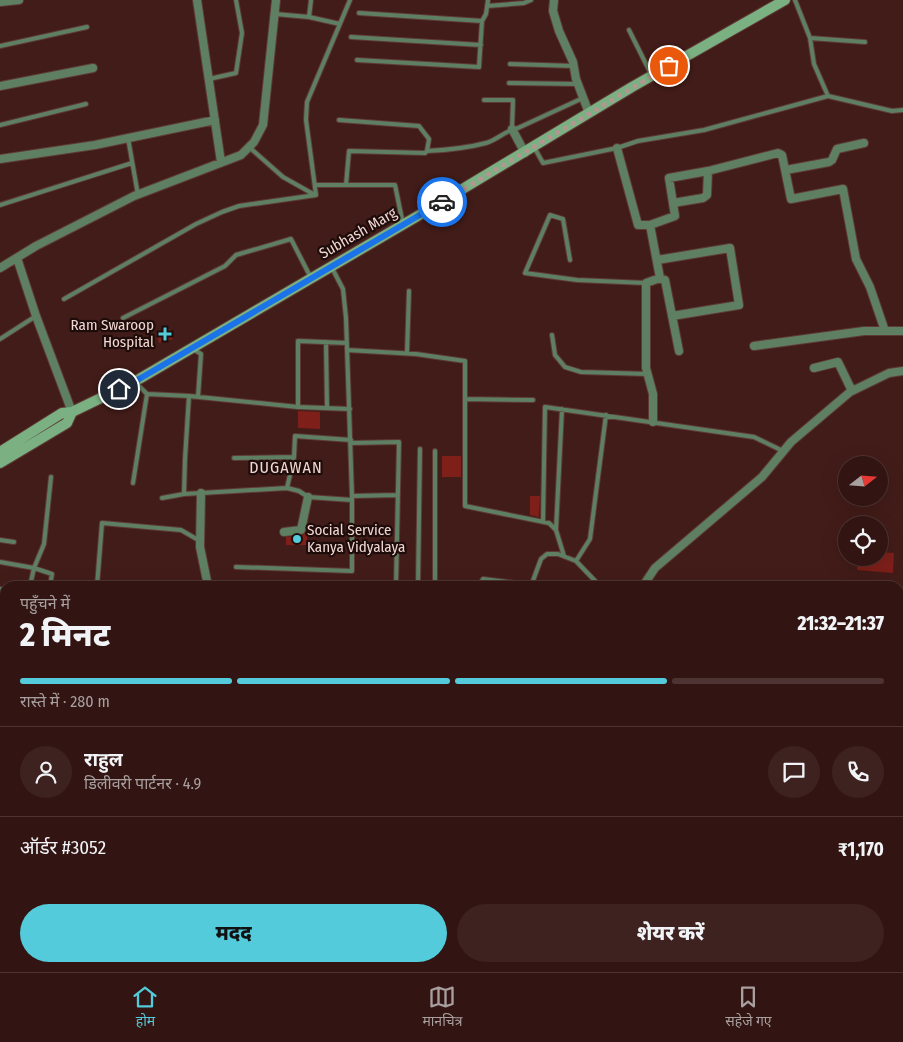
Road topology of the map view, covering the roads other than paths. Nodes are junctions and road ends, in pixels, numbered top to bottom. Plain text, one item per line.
1 (19, 0) edge
2 (197, 0) edge
3 (236, 0) edge
4 (276, 0) edge
5 (312, 0) edge
6 (350, 0) edge
7 (488, 0) edge
8 (532, 0) edge
9 (554, 0) edge
10 (785, 0) edge
11 (795, 0) edge
12 (0, 2) edge
13 (487, 6) junction
14 (359, 13) dead end
15 (274, 14) junction
16 (309, 17) junction
17 (482, 21) junction
18 (340, 24) junction
19 (87, 27) dead end
20 (629, 30) dead end
21 (351, 37) dead end
22 (810, 38) junction
23 (865, 42) dead end
24 (481, 45) junction
25 (0, 46) edge
26 (357, 60) dead end
27 (510, 64) dead end
28 (574, 66) junction
29 (93, 68) dead end
30 (652, 76) junction
31 (209, 79) junction
32 (509, 83) dead end
33 (578, 84) junction
34 (0, 86) edge
35 (828, 96) junction
36 (584, 98) junction
37 (484, 100) dead end
38 (86, 104) dead end
39 (903, 110) edge
40 (589, 113) junction
41 (215, 120) junction
42 (340, 120) dead end
43 (0, 125) edge
44 (512, 129) junction
45 (128, 138) junction
46 (864, 143) dead end
47 (249, 147) junction
48 (534, 147) junction
49 (617, 148) junction
50 (427, 151) junction
51 (525, 153) junction
52 (0, 159) edge
53 (222, 162) junction
54 (132, 163) junction
55 (786, 170) junction
56 (708, 171) junction
57 (315, 185) junction
58 (346, 185) junction
59 (138, 195) junction
60 (316, 195) junction
61 (673, 203) junction
62 (0, 205) edge
63 (403, 225) junction
64 (650, 225) junction
65 (17, 258) junction
66 (570, 260) dead end
67 (657, 260) junction
68 (331, 266) junction
69 (0, 268) edge
70 (311, 278) junction
71 (660, 278) junction
72 (646, 283) junction
73 (409, 291) dead end
74 (64, 299) dead end
75 (36, 316) junction
76 (672, 316) junction
77 (123, 318) dead end
78 (886, 331) junction
79 (903, 331) edge
80 (552, 335) dead end
81 (0, 339) edge
82 (326, 342) junction
83 (347, 343) junction
84 (754, 346) dead end
85 (191, 348) junction
86 (347, 350) junction
87 (679, 351) dead end
88 (407, 353) junction
89 (814, 368) dead end
90 (903, 371) edge
91 (648, 374) junction
92 (134, 382) junction
93 (852, 391) junction
94 (147, 394) junction
95 (190, 396) junction
96 (198, 397) junction
97 (465, 399) junction
98 (533, 400) dead end
99 (298, 407) junction
100 (327, 408) junction
101 (350, 409) junction
102 (562, 409) junction
103 (72, 412) junction
104 (606, 416) junction
105 (653, 422) junction
106 (351, 441) junction
107 (420, 449) dead end
108 (435, 451) dead end
109 (783, 451) junction
110 (0, 452) edge
111 (294, 457) junction
112 (234, 458) dead end
113 (0, 463) edge
114 (51, 477) dead end
115 (133, 483) dead end
116 (287, 488) junction
117 (201, 493) junction
118 (184, 494) junction
119 (398, 495) junction
120 (308, 497) junction
121 (162, 498) dead end
122 (352, 498) junction
123 (543, 522) junction
124 (556, 530) junction
125 (284, 532) dead end
126 (0, 540) edge
127 (200, 541) junction
128 (14, 542) dead end
129 (564, 556) junction
130 (576, 560) junction
131 (0, 562) edge
132 (236, 567) dead end
133 (34, 568) junction
134 (31, 581) edge
135 (51, 581) edge
136 (97, 581) edge
137 (207, 581) edge
138 (396, 581) edge
139 (418, 581) edge
140 (435, 581) edge
141 (482, 581) edge
142 (499, 581) edge
143 (532, 581) edge
144 (595, 581) edge
145 (646, 581) edge

1 - 12 street
2 - 31 street
3 - 31 lane
4 - 15 street
5 - 16 lane
6 - 18 lane
7 - 13 lane
8 - 13 lane
9 - 28 street
10 - 30 main road, Subhash Marg
11 - 22 lane
13 - 17 lane
14 - 17 lane
15 - 16 lane
15 - 47 street
16 - 18 lane
17 - 24 lane
18 - 57 lane
19 - 25 lane
20 - 30 lane
21 - 24 lane
22 - 23 lane
22 - 35 lane
24 - 26 lane
27 - 28 lane
28 - 33 street
29 - 34 street
30 - 40 main road, Subhash Marg
31 - 41 street
32 - 33 lane
33 - 36 street
35 - 39 lane
35 - 49 lane
36 - 40 street
36 - 44 lane
37 - 44 lane
38 - 43 lane
40 - 48 main road, Subhash Marg
41 - 45 street
41 - 53 street
42 - 50 lane
44 - 50 lane
44 - 51 street
45 - 52 street
45 - 54 lane
46 - 55 street
47 - 53 street
47 - 60 lane
48 - 49 lane
48 - 51 main road, Subhash Marg
49 - 64 street
50 - 58 lane
51 - 63 main road, Subhash Marg
53 - 59 street
54 - 59 lane
54 - 62 lane
55 - 56 street
55 - 78 street
56 - 61 street
56 - 61 street
57 - 58 lane
57 - 60 lane
58 - 63 lane
59 - 65 street
60 - 74 lane
61 - 64 street
63 - 68 main road, Subhash Marg
64 - 67 street
65 - 69 street
65 - 75 street
66 - 72 lane
67 - 71 street
67 - 76 street
68 - 70 main road, Subhash Marg
68 - 83 lane
70 - 77 lane
70 - 85 main road, Subhash Marg
71 - 72 street
71 - 76 street
72 - 91 street
73 - 88 lane
75 - 81 lane
75 - 103 street
76 - 87 street
78 - 79 street
78 - 84 street
80 - 91 lane
82 - 83 lane
82 - 99 lane
82 - 100 lane
83 - 86 lane
85 - 92 main road, Subhash Marg
85 - 96 lane
86 - 88 lane
86 - 101 lane
88 - 97 lane
89 - 93 street
90 - 93 street
91 - 105 street
92 - 94 lane
92 - 103 main road, Subhash Marg
93 - 109 street
94 - 95 lane
94 - 115 lane
95 - 96 lane
95 - 118 lane
96 - 99 lane
97 - 98 lane
97 - 123 lane
99 - 100 lane
100 - 101 lane
101 - 106 lane
102 - 104 lane
102 - 123 lane
102 - 124 lane
103 - 110 main road
103 - 113 main road, Subhash Marg
104 - 105 lane
104 - 130 lane
105 - 109 lane
106 - 111 lane
106 - 119 lane
106 - 122 lane
107 - 139 lane
108 - 140 lane
109 - 145 street
111 - 112 lane
111 - 116 lane
114 - 133 lane
116 - 117 lane
116 - 120 lane
117 - 118 lane
117 - 127 street
118 - 121 lane
119 - 122 lane
119 - 138 lane
120 - 122 lane
120 - 125 street
122 - 132 lane
123 - 124 lane
124 - 129 lane
126 - 128 lane
127 - 136 lane
127 - 137 street
129 - 130 lane
129 - 143 lane
130 - 144 lane
131 - 133 lane
133 - 134 lane
133 - 135 lane
141 - 142 lane

